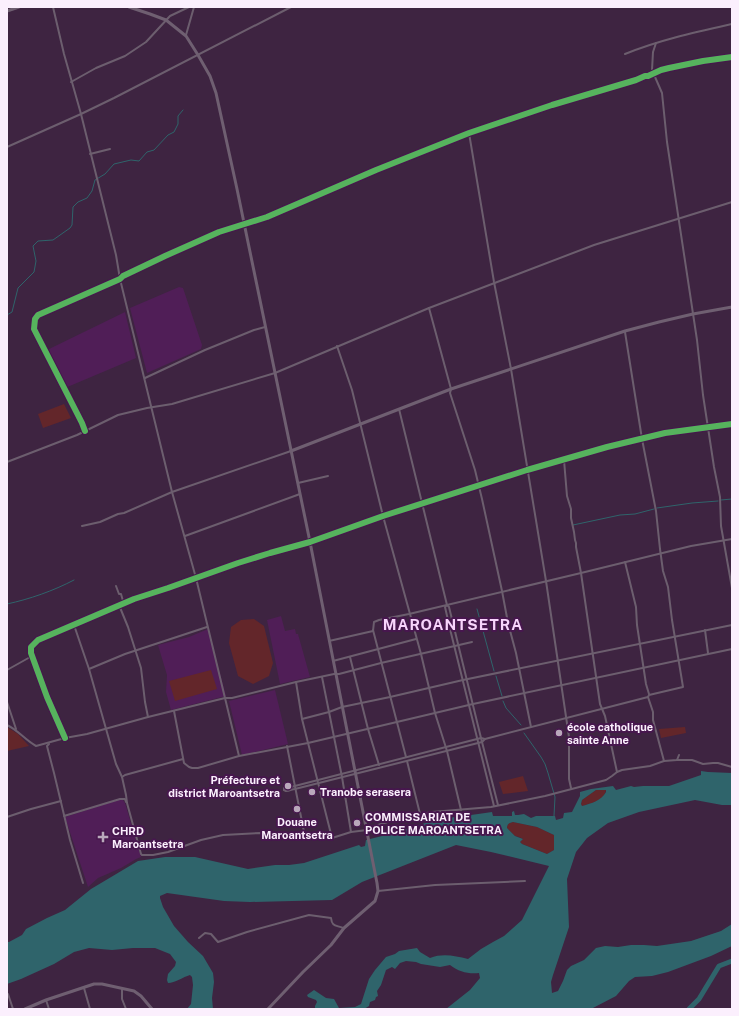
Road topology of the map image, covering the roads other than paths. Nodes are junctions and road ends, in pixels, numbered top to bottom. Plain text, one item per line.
1 (19, 7) edge
2 (53, 7) edge
3 (129, 7) edge
4 (190, 7) edge
5 (194, 7) edge
6 (291, 7) edge
7 (7, 11) edge
8 (166, 20) junction
9 (732, 24) edge
10 (186, 36) junction
11 (656, 43) junction
12 (624, 54) dead end
13 (198, 55) junction
14 (732, 57) edge
15 (654, 74) junction
16 (72, 82) junction
17 (81, 114) junction
18 (469, 133) junction
19 (7, 147) edge
20 (110, 149) dead end
21 (90, 154) junction
22 (732, 202) edge
23 (678, 218) junction
24 (244, 224) junction
25 (120, 279) junction
26 (494, 282) junction
27 (732, 307) edge
28 (429, 308) junction
29 (693, 314) junction
30 (265, 327) junction
31 (625, 331) junction
32 (337, 346) junction
33 (511, 369) junction
34 (275, 372) junction
35 (145, 378) junction
36 (451, 389) junction
37 (152, 407) junction
38 (399, 409) junction
39 (360, 424) junction
40 (732, 424) edge
41 (708, 427) junction
42 (84, 431) junction
43 (642, 439) junction
44 (291, 451) junction
45 (564, 460) junction
46 (7, 462) edge
47 (527, 470) junction
48 (328, 476) dead end
49 (298, 483) junction
50 (479, 486) junction
51 (172, 492) junction
52 (300, 494) junction
53 (422, 504) junction
54 (383, 516) junction
55 (82, 526) dead end
56 (185, 536) junction
57 (732, 539) edge
58 (723, 541) junction
59 (310, 542) junction
60 (661, 554) junction
61 (625, 562) junction
62 (731, 571) edge
63 (581, 573) junction
64 (196, 578) junction
65 (546, 581) junction
66 (116, 586) dead end
67 (732, 588) edge
68 (502, 591) junction
69 (119, 605) junction
70 (446, 605) junction
71 (409, 614) junction
72 (74, 625) junction
73 (732, 625) edge
74 (207, 628) junction
75 (373, 630) junction
76 (705, 630) junction
77 (674, 636) junction
78 (416, 639) junction
79 (329, 641) junction
80 (472, 642) dead end
81 (640, 643) junction
82 (455, 646) junction
83 (458, 646) junction
84 (732, 649) edge
85 (378, 650) junction
86 (135, 651) junction
87 (593, 653) junction
88 (708, 653) junction
89 (421, 654) junction
90 (32, 656) junction
91 (350, 657) junction
92 (558, 660) junction
93 (679, 660) junction
94 (333, 661) junction
95 (381, 663) junction
96 (644, 667) junction
97 (89, 669) junction
98 (519, 669) junction
99 (7, 670) edge
100 (354, 670) junction
101 (336, 674) junction
102 (322, 677) junction
103 (597, 678) junction
104 (467, 679) junction
105 (463, 680) junction
106 (296, 682) junction
107 (561, 686) junction
108 (428, 688) junction
109 (524, 694) junction
110 (648, 696) junction
111 (390, 697) junction
112 (225, 698) junction
113 (7, 702) edge
114 (361, 703) junction
115 (473, 704) junction
116 (469, 705) junction
117 (342, 707) junction
118 (602, 709) junction
119 (174, 710) junction
120 (329, 712) junction
121 (435, 713) junction
122 (148, 717) junction
123 (566, 718) junction
124 (302, 719) junction
125 (398, 723) junction
126 (7, 725) edge
127 (532, 727) junction
128 (106, 728) junction
129 (368, 729) junction
130 (16, 730) junction
131 (348, 734) junction
132 (334, 737) junction
133 (65, 738) junction
134 (481, 738) junction
135 (477, 739) junction
136 (485, 739) junction
137 (478, 742) junction
138 (482, 742) junction
139 (50, 743) junction
140 (308, 743) junction
141 (287, 746) junction
142 (446, 747) junction
143 (447, 751) junction
144 (679, 755) dead end
145 (239, 756) junction
146 (406, 758) junction
147 (183, 759) junction
148 (677, 760) junction
149 (407, 761) junction
150 (664, 761) junction
151 (379, 764) junction
152 (732, 767) edge
153 (356, 772) junction
154 (618, 772) junction
155 (341, 774) junction
156 (122, 777) junction
157 (342, 777) junction
158 (318, 781) junction
159 (296, 785) junction
160 (572, 788) junction
161 (295, 789) junction
162 (61, 801) junction
163 (127, 803) junction
164 (498, 805) junction
165 (494, 806) junction
166 (461, 810) junction
167 (420, 814) junction
168 (64, 816) junction
169 (7, 817) edge
170 (367, 830) junction
171 (351, 832) junction
172 (305, 837) junction
173 (332, 838) junction
174 (525, 881) dead end
175 (83, 883) dead end
176 (378, 891) junction
177 (344, 928) junction
178 (199, 938) dead end
179 (84, 988) junction
180 (122, 988) junction
181 (8, 994) edge
182 (46, 1000) junction
183 (13, 1009) edge
184 (25, 1009) edge
185 (49, 1009) edge
186 (90, 1009) edge
187 (126, 1009) edge
188 (152, 1009) edge
189 (268, 1009) edge

1 - 7 main road
2 - 16 street
3 - 8 main road
4 - 8 street
5 - 10 street
6 - 13 street
8 - 10 main road
8 - 16 street
9 - 11 street
10 - 13 main road
11 - 12 street
11 - 15 street
13 - 17 street
13 - 24 main road
14 - 15 street
15 - 18 street
15 - 23 street
16 - 17 street
17 - 19 street
17 - 21 street
18 - 24 street
18 - 26 street
20 - 21 street
21 - 25 street
22 - 23 street
23 - 26 street
23 - 29 street
24 - 25 street
24 - 30 main road
25 - 35 street
25 - 42 street
26 - 28 street
26 - 33 street
27 - 29 main road
28 - 32 street
28 - 36 street
29 - 31 main road
29 - 41 street
30 - 34 main road
30 - 35 street
31 - 33 main road
31 - 43 street
32 - 34 street
32 - 39 street
33 - 36 main road
33 - 47 street
34 - 37 street
34 - 44 main road
35 - 37 street
36 - 38 main road
36 - 50 street
37 - 42 street
37 - 51 street
38 - 39 main road
38 - 53 street
39 - 44 main road
39 - 54 street
40 - 41 street
41 - 43 street
41 - 58 street
42 - 46 street
43 - 45 street
43 - 60 street
44 - 49 main road
44 - 51 street
45 - 47 street
45 - 63 street
47 - 50 street
47 - 65 street
48 - 49 street
49 - 52 main road
50 - 53 street
50 - 68 street
51 - 55 street
51 - 56 street
52 - 56 street
52 - 59 main road
53 - 54 street
53 - 70 street
54 - 59 street
54 - 71 street
56 - 64 street
57 - 58 street
58 - 60 street
58 - 62 street
59 - 64 street
59 - 79 main road
60 - 61 street
60 - 77 street
61 - 63 street
61 - 81 street
62 - 67 street
63 - 65 street
63 - 87 street
64 - 69 street
64 - 74 street
65 - 68 street
65 - 92 street
66 - 69 street
68 - 70 street
68 - 98 street
69 - 72 street
69 - 86 street
70 - 71 street
70 - 82 street
70 - 83 street
71 - 75 street
71 - 78 street
72 - 90 street
72 - 97 street
73 - 76 street
74 - 86 street
74 - 112 street
75 - 79 street
75 - 85 street
76 - 77 street
76 - 88 street
77 - 81 street
77 - 93 street
78 - 85 street
78 - 89 street
79 - 94 main road
80 - 83 street
81 - 87 street
81 - 96 street
82 - 83 street
82 - 89 street
82 - 105 street
83 - 104 street
84 - 88 street
85 - 91 street
85 - 95 street
86 - 97 street
86 - 122 street
87 - 92 street
87 - 103 street
88 - 93 street
89 - 95 street
89 - 108 street
90 - 99 street
90 - 133 street
91 - 94 street
91 - 100 street
92 - 98 street
92 - 107 street
93 - 96 street
93 - 110 street
94 - 101 main road
95 - 100 street
95 - 111 street
96 - 103 street
96 - 110 street
97 - 128 street
98 - 104 street
98 - 109 street
100 - 101 street
100 - 114 street
101 - 102 street
101 - 117 main road
102 - 106 street
102 - 120 street
103 - 107 street
103 - 118 street
104 - 105 street
104 - 115 street
105 - 108 street
105 - 116 street
106 - 112 street
106 - 124 street
107 - 109 street
107 - 123 street
108 - 111 street
108 - 121 street
109 - 115 street
109 - 127 street
110 - 118 street
110 - 150 street
111 - 114 street
111 - 125 street
112 - 119 street
112 - 145 street
113 - 130 street
114 - 117 street
114 - 129 street
115 - 116 street
115 - 134 street
116 - 121 street
116 - 135 street
117 - 120 street
117 - 131 main road
118 - 123 street
118 - 154 street
119 - 122 street
119 - 147 street
120 - 124 street
120 - 132 street
121 - 125 street
121 - 142 street
122 - 128 street
123 - 127 street
123 - 160 street
124 - 140 street
125 - 129 street
125 - 146 street
126 - 130 street
127 - 136 street
128 - 133 street
128 - 156 street
129 - 131 street
129 - 151 street
130 - 139 street
131 - 132 street
131 - 153 main road
132 - 140 street
132 - 155 street
133 - 139 street
134 - 135 street
134 - 136 street
134 - 138 street
135 - 137 street
135 - 142 street
136 - 138 street
137 - 138 street
137 - 143 street
137 - 165 street
138 - 164 street
139 - 162 street
140 - 141 street
140 - 158 street
141 - 145 street
141 - 159 street
142 - 143 street
142 - 146 street
143 - 149 street
143 - 166 street
144 - 148 street
145 - 147 street
146 - 149 street
146 - 151 street
147 - 156 street
148 - 150 street
148 - 152 street
149 - 153 street
149 - 167 street
150 - 154 street
151 - 153 street
153 - 155 street
153 - 157 street
153 - 170 main road
154 - 160 street
155 - 157 street
155 - 158 street
156 - 163 street
157 - 158 street
157 - 171 street
158 - 159 street
158 - 161 street
158 - 173 street
159 - 161 street
159 - 161 street
160 - 164 street
161 - 172 street
162 - 168 street
162 - 169 street
163 - 168 street
163 - 172 street
164 - 165 street
165 - 166 street
166 - 167 street
167 - 170 street
168 - 175 street
170 - 171 street
170 - 176 main road
171 - 173 street
172 - 173 street
174 - 176 street
176 - 177 main road
177 - 178 street
177 - 189 main road
179 - 180 main road
179 - 182 main road
179 - 186 street
180 - 187 street
180 - 188 main road
181 - 183 street
182 - 184 main road
182 - 185 street

